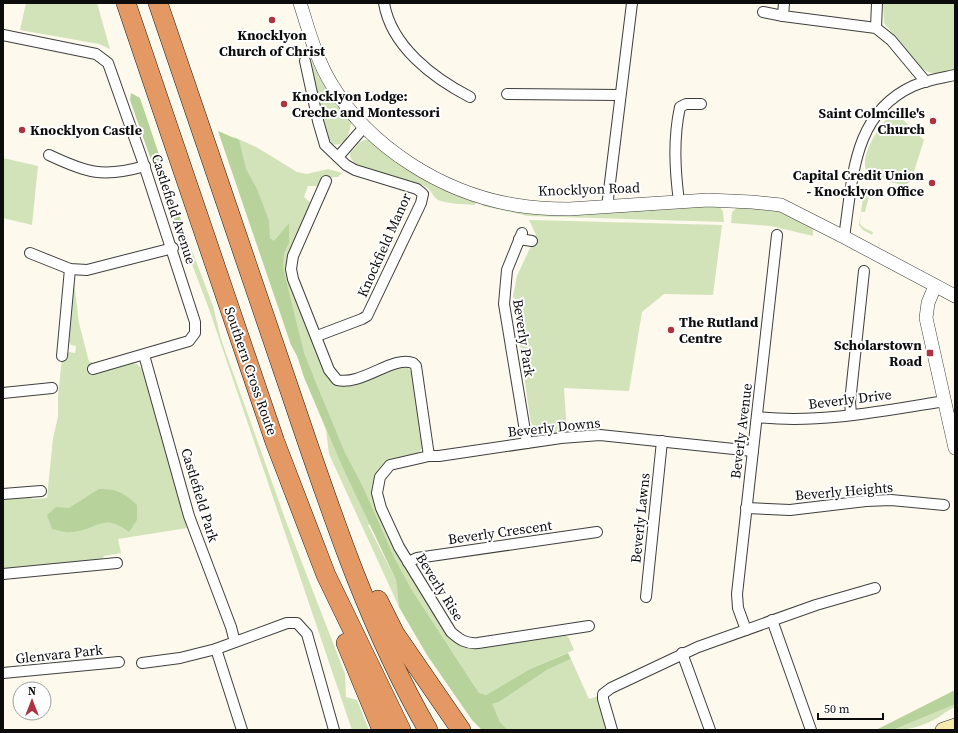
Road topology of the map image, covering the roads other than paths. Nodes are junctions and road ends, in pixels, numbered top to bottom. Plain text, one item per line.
1 (126, 3) edge
2 (158, 3) edge
3 (300, 3) edge
4 (384, 3) edge
5 (632, 3) edge
6 (784, 3) edge
7 (877, 3) edge
8 (763, 12) dead end
9 (783, 16) junction
10 (876, 28) junction
11 (3, 35) edge
12 (305, 61) dead end
13 (955, 75) edge
14 (926, 82) junction
15 (507, 94) dead end
16 (620, 95) junction
17 (470, 97) dead end
18 (701, 104) dead end
19 (365, 126) junction
20 (49, 155) dead end
21 (338, 157) junction
22 (145, 166) junction
23 (326, 181) dead end
24 (679, 202) junction
25 (607, 207) junction
26 (777, 235) dead end
27 (844, 237) junction
28 (532, 241) dead end
29 (173, 248) junction
30 (30, 253) dead end
31 (70, 268) junction
32 (864, 271) dead end
33 (935, 286) junction
34 (955, 296) edge
35 (317, 336) junction
36 (144, 354) junction
37 (62, 356) dead end
38 (93, 369) dead end
39 (52, 388) dead end
40 (3, 394) edge
41 (945, 401) junction
42 (851, 414) junction
43 (757, 416) junction
44 (662, 441) junction
45 (527, 443) junction
46 (955, 447) edge
47 (753, 451) junction
48 (429, 456) junction
49 (323, 487) junction
50 (41, 491) dead end
51 (3, 494) edge
52 (944, 505) dead end
53 (746, 508) junction
54 (597, 532) dead end
55 (408, 562) junction
56 (117, 563) dead end
57 (3, 574) edge
58 (326, 575) junction
59 (876, 588) dead end
60 (646, 597) dead end
61 (772, 620) junction
62 (589, 626) dead end
63 (746, 630) junction
64 (235, 642) junction
65 (216, 649) junction
66 (682, 653) junction
67 (118, 662) dead end
68 (142, 663) dead end
69 (3, 673) edge
70 (955, 726) edge
71 (242, 730) edge
72 (334, 730) edge
73 (382, 730) edge
74 (401, 730) edge
75 (428, 730) edge
76 (461, 730) edge
77 (612, 730) edge
78 (710, 730) edge
79 (811, 730) edge
80 (943, 730) edge

1 - 58 highway, Southern Cross Route
2 - 49 highway
3 - 19 street, Knocklyon Road
4 - 17 street
5 - 16 street
6 - 9 street
7 - 10 street
8 - 9 street
9 - 10 street
10 - 14 street
11 - 22 street, Castlefield Avenue
12 - 21 street
13 - 14 street
14 - 27 street
15 - 16 street
16 - 25 street
18 - 24 street
19 - 21 street
19 - 25 street, Knocklyon Road
20 - 22 street
21 - 35 street, Knockfield Manor
22 - 29 street, Castlefield Avenue
23 - 35 street
24 - 25 street, Knocklyon Road
24 - 27 street, Knocklyon Road
26 - 43 street, Beverly Avenue
27 - 33 street, Knocklyon Road
28 - 45 street, Beverly Park
29 - 31 street
29 - 36 street, Castlefield Avenue
30 - 31 street
31 - 37 street
32 - 42 street
33 - 34 street, Knocklyon Road
33 - 41 street
35 - 48 street
36 - 38 street
36 - 64 street, Castlefield Park
39 - 40 street
41 - 42 street, Beverly Drive
41 - 46 street
42 - 43 street, Beverly Drive
43 - 47 street, Beverly Avenue
44 - 45 street, Beverly Downs
44 - 47 street, Beverly Downs
44 - 60 street, Beverly Lawns
45 - 48 street, Beverly Downs
47 - 53 street, Beverly Avenue
48 - 55 street, Beverly Rise
49 - 75 highway
49 - 76 highway
50 - 51 street
52 - 53 street, Beverly Heights
53 - 63 street, Beverly Avenue
54 - 55 street, Beverly Crescent
55 - 62 street, Beverly Rise
56 - 57 street
58 - 73 highway
58 - 74 highway, Southern Cross Route
59 - 61 street
61 - 63 street
61 - 79 street
63 - 66 street
64 - 65 street
64 - 72 street
65 - 68 street
65 - 71 street
66 - 77 street
66 - 78 street
67 - 69 street, Glenvara Park
70 - 80 main road

